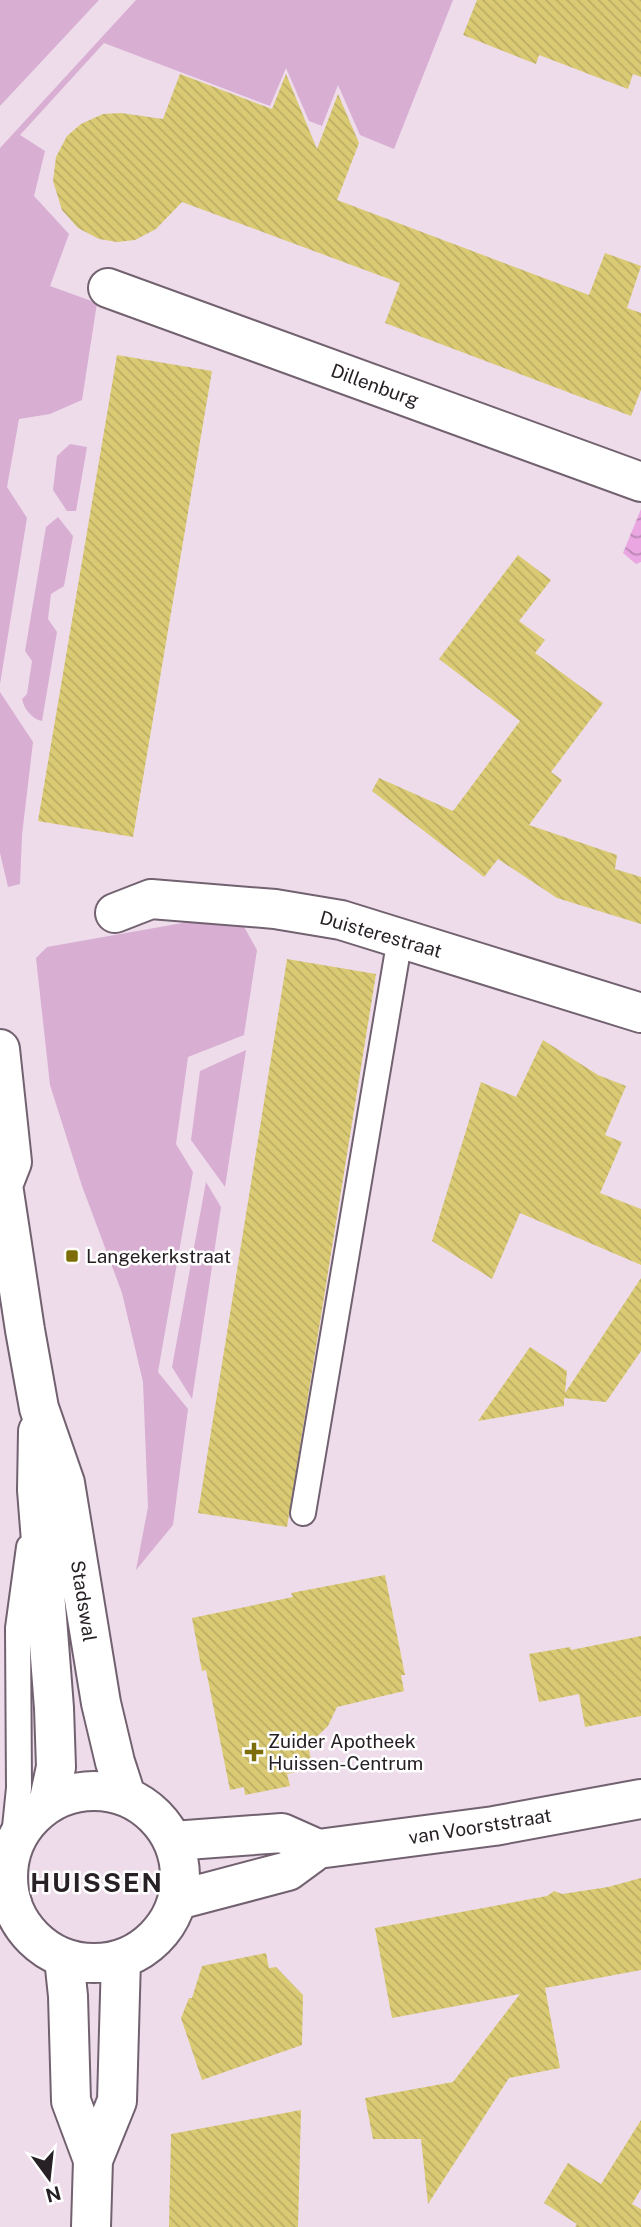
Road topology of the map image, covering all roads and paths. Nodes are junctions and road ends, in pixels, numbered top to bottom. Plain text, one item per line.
1 (108, 288) dead end
2 (641, 482) edge
3 (115, 913) dead end
4 (400, 938) junction
5 (641, 1013) edge
6 (0, 1049) edge
7 (1, 1183) edge
8 (39, 1408) junction
9 (37, 1490) junction
10 (303, 1513) dead end
11 (126, 1796) junction
12 (641, 1799) edge
13 (48, 1804) junction
14 (173, 1841) junction
15 (13, 1847) junction
16 (318, 1849) junction
17 (178, 1900) junction
18 (6, 1904) edge
19 (64, 1958) junction
20 (121, 1959) junction
21 (93, 2161) junction
22 (91, 2227) edge

1 - 2 main road, Dillenburg
3 - 4 main road, Duisterestraat
4 - 5 main road, Duisterestraat
4 - 10 lane
6 - 7 main road, Stadswal
7 - 8 main road, Stadswal
8 - 9 main road, Stadswal
8 - 11 main road, Stadswal
9 - 13 main road, Stadswal
9 - 15 lane, Stadswal
11 - 13 main road
11 - 14 main road
12 - 16 main road, van Voorststraat
13 - 15 main road
14 - 16 main road
14 - 17 main road
15 - 18 main road
16 - 17 main road, van Voorststraat
17 - 20 main road
18 - 19 main road
19 - 20 main road
19 - 21 main road
20 - 21 main road
21 - 22 main road

